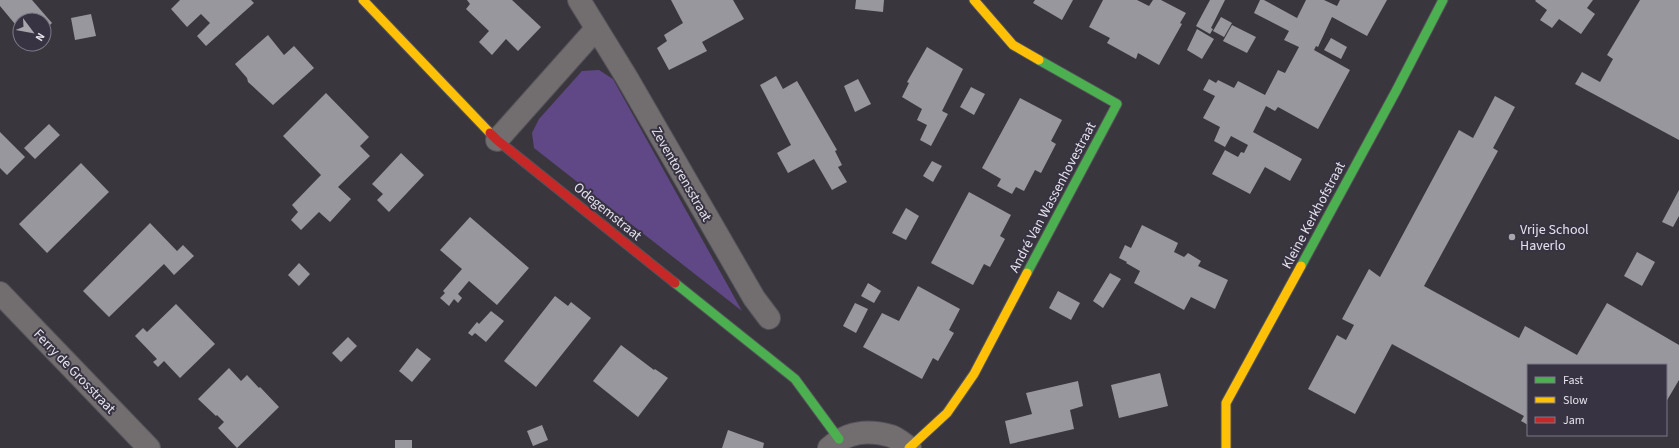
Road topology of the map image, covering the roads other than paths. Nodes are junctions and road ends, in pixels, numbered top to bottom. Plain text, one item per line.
1 (363, 0) edge
2 (578, 0) edge
3 (974, 0) edge
4 (1443, 0) edge
5 (596, 30) junction
6 (497, 140) junction
7 (0, 294) edge
8 (769, 318) dead end
9 (834, 443) edge
10 (150, 448) edge
11 (910, 448) edge
12 (1226, 448) edge

1 - 6 street, Odegemstraat
2 - 5 street, Zeventorensstraat
3 - 11 street, André Van Wassenhovestraat
4 - 12 street, Kleine Kerkhofstraat
5 - 6 street
5 - 8 street, Zeventorensstraat
6 - 9 street, Odegemstraat
7 - 10 street, Ferry de Grosstraat
9 - 11 street

